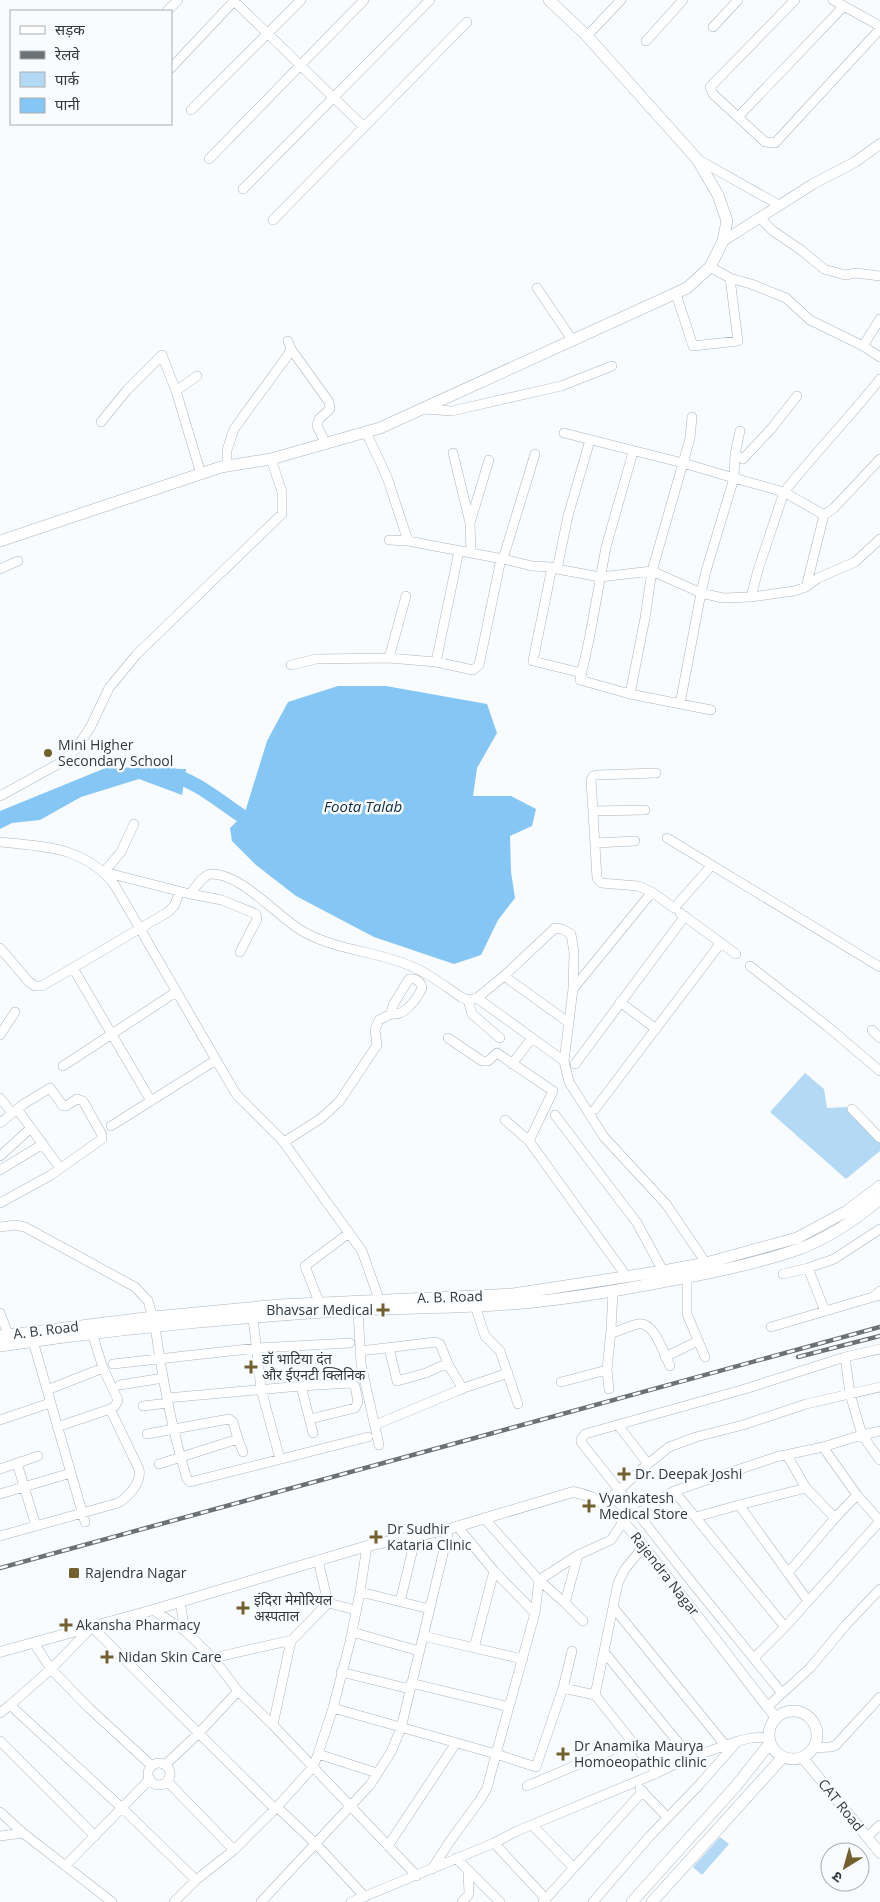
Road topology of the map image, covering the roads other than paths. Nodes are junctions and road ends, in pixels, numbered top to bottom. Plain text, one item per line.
1 (178, 0) edge
2 (234, 0) edge
3 (302, 0) edge
4 (364, 0) edge
5 (430, 0) edge
6 (549, 0) edge
7 (621, 0) edge
8 (683, 0) edge
9 (738, 0) edge
10 (795, 0) edge
11 (833, 0) edge
12 (844, 6) junction
13 (168, 10) edge
14 (467, 22) dead end
15 (713, 27) dead end
16 (880, 28) edge
17 (267, 33) junction
18 (587, 36) junction
19 (646, 41) dead end
20 (300, 64) junction
21 (172, 67) edge
22 (333, 97) junction
23 (191, 110) dead end
24 (738, 117) junction
25 (364, 127) junction
26 (880, 144) edge
27 (209, 158) dead end
28 (697, 159) junction
29 (243, 189) dead end
30 (779, 205) junction
31 (760, 218) junction
32 (273, 220) dead end
33 (723, 241) junction
34 (710, 267) junction
35 (880, 276) edge
36 (730, 278) junction
37 (537, 288) dead end
38 (676, 294) junction
39 (880, 319) edge
40 (573, 341) junction
41 (863, 346) junction
42 (880, 357) edge
43 (612, 366) dead end
44 (197, 376) dead end
45 (880, 379) edge
46 (176, 391) junction
47 (797, 396) dead end
48 (422, 409) junction
49 (692, 417) dead end
50 (101, 422) dead end
51 (366, 432) junction
52 (740, 432) dead end
53 (564, 433) dead end
54 (590, 440) junction
55 (326, 444) junction
56 (633, 452) junction
57 (453, 453) dead end
58 (535, 454) dead end
59 (735, 454) junction
60 (271, 459) junction
61 (880, 459) edge
62 (489, 460) dead end
63 (683, 463) junction
64 (227, 466) junction
65 (201, 474) junction
66 (734, 478) junction
67 (784, 492) junction
68 (824, 515) junction
69 (470, 523) junction
70 (880, 539) edge
71 (389, 540) dead end
72 (0, 541) edge
73 (408, 541) junction
74 (459, 551) junction
75 (471, 553) junction
76 (502, 559) junction
77 (18, 561) dead end
78 (554, 568) junction
79 (0, 569) edge
80 (652, 572) junction
81 (600, 577) junction
82 (806, 587) junction
83 (701, 593) junction
84 (406, 596) dead end
85 (751, 597) junction
86 (389, 658) junction
87 (436, 662) junction
88 (291, 665) dead end
89 (582, 673) junction
90 (630, 694) junction
91 (680, 704) junction
92 (711, 710) dead end
93 (656, 773) dead end
94 (0, 796) edge
95 (645, 810) dead end
96 (593, 811) junction
97 (134, 824) dead end
98 (667, 838) dead end
99 (634, 841) dead end
100 (0, 842) edge
101 (594, 843) junction
102 (712, 865) junction
103 (104, 872) junction
104 (180, 892) junction
105 (652, 892) junction
106 (190, 894) junction
107 (674, 908) junction
108 (685, 916) junction
109 (139, 929) junction
110 (720, 944) junction
111 (0, 948) edge
112 (240, 952) dead end
113 (736, 954) dead end
114 (750, 966) dead end
115 (880, 967) edge
116 (73, 968) junction
117 (504, 976) junction
118 (573, 989) junction
119 (176, 992) junction
120 (473, 999) junction
121 (620, 1002) junction
122 (15, 1012) dead end
123 (391, 1014) dead end
124 (568, 1022) junction
125 (656, 1029) junction
126 (872, 1030) dead end
127 (0, 1034) edge
128 (112, 1034) junction
129 (448, 1038) dead end
130 (500, 1038) dead end
131 (532, 1038) junction
132 (880, 1038) edge
133 (216, 1060) junction
134 (564, 1061) junction
135 (512, 1064) junction
136 (575, 1064) dead end
137 (64, 1066) dead end
138 (880, 1071) edge
139 (0, 1098) edge
140 (151, 1101) junction
141 (13, 1108) junction
142 (595, 1109) dead end
143 (852, 1109) dead end
144 (555, 1115) dead end
145 (505, 1120) dead end
146 (0, 1123) edge
147 (111, 1126) dead end
148 (31, 1128) junction
149 (880, 1138) edge
150 (529, 1141) junction
151 (284, 1142) junction
152 (43, 1144) junction
153 (0, 1156) edge
154 (60, 1168) junction
155 (0, 1170) edge
156 (880, 1186) edge
157 (880, 1199) edge
158 (0, 1203) edge
159 (0, 1227) edge
160 (880, 1229) edge
161 (349, 1233) junction
162 (706, 1263) junction
163 (808, 1268) junction
164 (663, 1272) junction
165 (783, 1274) dead end
166 (627, 1278) junction
167 (687, 1278) junction
168 (614, 1291) junction
169 (878, 1294) edge
170 (379, 1299) junction
171 (319, 1302) junction
172 (475, 1306) junction
173 (358, 1310) junction
174 (825, 1311) junction
175 (0, 1313) edge
176 (253, 1318) junction
177 (154, 1321) junction
178 (770, 1327) dead end
179 (92, 1333) junction
180 (611, 1333) junction
181 (4, 1335) edge
182 (33, 1341) junction
183 (698, 1341) junction
184 (350, 1343) dead end
185 (0, 1346) edge
186 (257, 1348) junction
187 (389, 1348) junction
188 (880, 1349) edge
189 (360, 1351) junction
190 (665, 1357) junction
191 (705, 1357) dead end
192 (845, 1357) junction
193 (160, 1359) junction
194 (113, 1364) dead end
195 (449, 1366) junction
196 (670, 1366) dead end
197 (103, 1368) junction
198 (607, 1370) junction
199 (508, 1373) junction
200 (163, 1378) junction
201 (561, 1382) dead end
202 (120, 1385) dead end
203 (301, 1386) junction
204 (880, 1387) edge
205 (609, 1388) dead end
206 (260, 1389) junction
207 (463, 1389) junction
208 (47, 1390) junction
209 (850, 1394) junction
210 (168, 1400) junction
211 (50, 1403) junction
212 (518, 1404) dead end
213 (143, 1406) dead end
214 (110, 1409) junction
215 (310, 1419) junction
216 (0, 1420) edge
217 (375, 1425) junction
218 (618, 1425) junction
219 (57, 1427) junction
220 (175, 1428) junction
221 (880, 1430) edge
222 (313, 1432) dead end
223 (147, 1434) dead end
224 (862, 1435) junction
225 (368, 1437) dead end
226 (238, 1439) junction
227 (379, 1445) dead end
228 (823, 1447) junction
229 (242, 1452) dead end
230 (787, 1455) junction
231 (38, 1456) dead end
232 (180, 1457) junction
233 (280, 1458) junction
234 (880, 1460) edge
235 (17, 1463) junction
236 (159, 1464) dead end
237 (648, 1464) junction
238 (0, 1468) edge
239 (71, 1473) junction
240 (25, 1486) junction
241 (806, 1488) junction
242 (618, 1491) junction
243 (674, 1491) junction
244 (0, 1494) edge
245 (857, 1494) junction
246 (604, 1504) junction
247 (739, 1505) junction
248 (83, 1512) junction
249 (637, 1514) junction
250 (696, 1517) junction
251 (484, 1518) junction
252 (835, 1518) junction
253 (880, 1521) edge
254 (86, 1522) dead end
255 (623, 1522) junction
256 (36, 1526) junction
257 (453, 1527) junction
258 (0, 1536) edge
259 (416, 1536) junction
260 (367, 1546) junction
261 (644, 1546) junction
262 (578, 1555) junction
263 (318, 1560) junction
264 (494, 1571) junction
265 (788, 1573) junction
266 (538, 1580) junction
267 (880, 1589) edge
268 (360, 1592) junction
269 (808, 1600) junction
270 (180, 1602) junction
271 (400, 1602) junction
272 (328, 1603) junction
273 (565, 1603) junction
274 (613, 1607) junction
275 (430, 1609) junction
276 (153, 1610) junction
277 (356, 1610) junction
278 (535, 1613) junction
279 (583, 1621) dead end
280 (92, 1627) junction
281 (785, 1627) junction
282 (184, 1631) junction
283 (352, 1632) junction
284 (423, 1636) junction
285 (292, 1640) junction
286 (34, 1643) junction
287 (474, 1648) junction
288 (419, 1651) junction
289 (572, 1651) dead end
290 (0, 1652) edge
291 (604, 1652) junction
292 (214, 1658) junction
293 (754, 1658) junction
294 (522, 1659) junction
295 (51, 1669) junction
296 (341, 1672) junction
297 (410, 1686) junction
298 (563, 1688) junction
299 (238, 1690) junction
300 (782, 1692) junction
301 (595, 1695) junction
302 (880, 1697) edge
303 (10, 1705) junction
304 (509, 1707) junction
305 (767, 1707) junction
306 (333, 1708) junction
307 (0, 1713) edge
308 (776, 1718) junction
309 (273, 1725) junction
310 (402, 1728) junction
311 (199, 1733) junction
312 (769, 1740) junction
313 (0, 1741) edge
314 (738, 1741) junction
315 (631, 1742) junction
316 (456, 1744) junction
317 (725, 1745) junction
318 (807, 1753) junction
319 (318, 1754) junction
320 (496, 1754) junction
321 (690, 1757) junction
322 (783, 1757) junction
323 (165, 1765) junction
324 (152, 1766) junction
325 (313, 1767) junction
326 (536, 1768) junction
327 (377, 1773) junction
328 (658, 1773) junction
329 (150, 1779) junction
330 (167, 1781) junction
331 (634, 1782) junction
332 (643, 1792) junction
333 (350, 1806) junction
334 (122, 1808) junction
335 (276, 1808) junction
336 (0, 1812) edge
337 (668, 1817) junction
338 (532, 1825) junction
339 (880, 1825) edge
340 (23, 1833) junction
341 (869, 1835) junction
342 (0, 1836) edge
343 (95, 1836) junction
344 (494, 1843) junction
345 (316, 1844) junction
346 (880, 1844) edge
347 (388, 1846) junction
348 (234, 1850) junction
349 (880, 1853) edge
350 (456, 1858) junction
351 (65, 1866) junction
352 (574, 1868) junction
353 (431, 1869) junction
354 (468, 1870) junction
355 (417, 1876) junction
356 (196, 1880) junction
357 (364, 1897) junction
358 (544, 1900) edge
359 (112, 1902) edge
360 (174, 1902) edge
361 (262, 1902) edge
362 (352, 1902) edge
363 (462, 1902) edge
364 (500, 1902) edge
365 (593, 1902) edge
366 (632, 1902) edge
367 (652, 1902) edge

1 - 13 street
2 - 17 street
2 - 21 street
3 - 17 street
4 - 20 street
5 - 22 street
6 - 18 main road
7 - 18 street
8 - 19 street
9 - 15 street
10 - 24 street
11 - 12 street
12 - 16 street
12 - 24 street
14 - 25 street
16 - 24 street
17 - 20 street
17 - 23 street
18 - 28 main road
20 - 22 street
20 - 27 street
22 - 25 street
22 - 29 street
25 - 32 street
26 - 30 street
28 - 30 street
28 - 33 main road
30 - 31 street
31 - 33 street
31 - 35 street
33 - 34 main road
34 - 36 street
34 - 38 main road
36 - 38 street
36 - 41 street
37 - 40 street
38 - 40 main road
39 - 41 street
40 - 48 main road
41 - 42 street
43 - 48 street
44 - 46 street
45 - 67 street
46 - 50 street
46 - 65 street
47 - 59 street
48 - 51 main road
49 - 63 street
51 - 55 main road
51 - 73 street
52 - 59 street
53 - 54 street
54 - 56 street
54 - 78 street
55 - 60 main road
55 - 64 street
56 - 63 street
56 - 81 street
57 - 69 street
58 - 76 street
59 - 66 street
60 - 64 main road
60 - 94 street
61 - 68 street
62 - 69 street
63 - 66 street
63 - 80 street
64 - 65 main road
65 - 72 main road
66 - 67 street
66 - 83 street
67 - 68 street
67 - 85 street
68 - 82 street
69 - 75 street
70 - 82 street
71 - 73 street
73 - 74 street
74 - 75 street
74 - 87 street
75 - 76 street
76 - 78 street
76 - 87 street
77 - 79 street
78 - 81 street
78 - 89 street
80 - 81 street
80 - 83 street
80 - 90 street
81 - 89 street
82 - 85 street
83 - 85 street
83 - 91 street
84 - 86 street
86 - 87 street
86 - 88 street
89 - 90 street
90 - 91 street
91 - 92 street
93 - 96 street
95 - 96 street
96 - 101 street
97 - 103 street
98 - 102 street
99 - 101 street
100 - 103 street
101 - 105 street
102 - 107 street
102 - 115 street
103 - 104 street
103 - 109 street
104 - 106 street
104 - 109 street
105 - 107 street
105 - 118 street
106 - 112 street
106 - 120 street
107 - 108 street
108 - 110 street
108 - 121 street
109 - 116 street
109 - 119 street
110 - 113 street
110 - 125 street
111 - 116 street
114 - 138 street
116 - 128 street
117 - 118 street
117 - 120 street
117 - 124 street
118 - 124 street
119 - 128 street
119 - 133 street
120 - 130 street
120 - 131 street
121 - 125 street
121 - 136 street
122 - 127 street
123 - 151 street
124 - 134 street
125 - 142 street
126 - 132 street
128 - 137 street
128 - 140 street
129 - 135 street
131 - 134 street
131 - 135 street
133 - 140 street
133 - 151 street
134 - 162 street
135 - 150 street
139 - 141 street
140 - 147 street
141 - 146 street
141 - 148 street
141 - 154 street
143 - 149 street
144 - 164 street
145 - 150 street
148 - 152 street
148 - 153 street
150 - 166 street
151 - 161 street
152 - 154 street
152 - 155 street
154 - 158 street
156 - 162 main road, A. B. Road
157 - 167 main road, A. B. Road
159 - 177 street
160 - 163 street
161 - 170 street
161 - 171 street
162 - 164 main road, A. B. Road
163 - 165 street
163 - 174 street
164 - 166 main road, A. B. Road
166 - 170 main road, A. B. Road
167 - 168 main road, A. B. Road
167 - 183 street
168 - 172 main road, A. B. Road
168 - 180 street
169 - 174 street
170 - 171 main road, A. B. Road
171 - 177 main road, A. B. Road
172 - 173 main road, A. B. Road
172 - 199 street
173 - 176 main road, A. B. Road
173 - 189 street
174 - 178 street
175 - 181 street
176 - 177 main road, A. B. Road
176 - 186 street
177 - 179 main road, A. B. Road
177 - 181 main road, A. B. Road
177 - 193 street
179 - 182 main road, A. B. Road
179 - 197 street
180 - 190 street
180 - 198 street
182 - 185 main road, A. B. Road
182 - 208 street
183 - 190 street
183 - 191 street
184 - 186 street
186 - 193 street
186 - 206 street
187 - 189 street
187 - 195 street
187 - 195 street
188 - 192 street
189 - 217 street
190 - 196 street
192 - 209 street
192 - 218 street
193 - 194 street
193 - 200 street
195 - 207 street
197 - 208 street
197 - 214 street
198 - 201 street
198 - 205 street
199 - 207 street
199 - 212 street
200 - 202 street
200 - 210 street
203 - 206 street
203 - 215 street
203 - 215 street
204 - 209 street
206 - 210 street
206 - 233 street
207 - 217 street
208 - 211 street
209 - 224 street
209 - 237 street
210 - 213 street
210 - 220 street
211 - 216 street
211 - 219 street
214 - 219 street
214 - 248 street
215 - 222 street
217 - 227 street
218 - 237 street
218 - 242 street
219 - 239 street
220 - 223 street
220 - 226 street
220 - 232 street
221 - 224 street
224 - 228 street
224 - 234 street
225 - 233 street
226 - 229 street
226 - 232 street
228 - 230 street
228 - 245 street
230 - 241 street
230 - 243 street
231 - 235 street
232 - 233 street
232 - 236 street
235 - 238 street
235 - 240 street
237 - 242 street
239 - 240 street
239 - 248 street
240 - 244 street
240 - 256 street
241 - 247 street
241 - 252 street
242 - 246 street
242 - 249 street
243 - 249 street
243 - 250 street
245 - 252 street
245 - 253 street
246 - 251 street, Rajendra Nagar
246 - 255 street, Rajendra Nagar
247 - 250 street
247 - 265 street
248 - 254 street
248 - 256 street
249 - 293 street
250 - 281 street
251 - 257 street, Rajendra Nagar
251 - 266 street
252 - 265 street
253 - 269 street
255 - 261 street, Rajendra Nagar
255 - 262 street
256 - 258 street
257 - 259 street, Rajendra Nagar
257 - 264 street
257 - 275 street
259 - 260 street, Rajendra Nagar
259 - 271 street
260 - 263 street, Rajendra Nagar
260 - 268 street
261 - 274 street
261 - 305 street, Rajendra Nagar
262 - 266 street
262 - 273 street
263 - 270 street, Rajendra Nagar
263 - 272 street
264 - 278 street
264 - 287 street
265 - 269 street
266 - 273 street
266 - 278 street
267 - 300 street
268 - 271 street
268 - 277 street
269 - 281 street
270 - 276 street, Rajendra Nagar
270 - 282 street
271 - 275 street
272 - 277 street
272 - 285 street
273 - 279 street
274 - 291 street
274 - 317 street
275 - 284 street
276 - 280 street, Rajendra Nagar
276 - 282 street
277 - 283 street
278 - 294 street
280 - 286 street, Rajendra Nagar
280 - 295 street
280 - 311 street
281 - 293 street
282 - 292 street
283 - 288 street
283 - 296 street
284 - 287 street
284 - 288 street
285 - 292 street
285 - 309 street
286 - 290 street, Rajendra Nagar
286 - 295 street
287 - 294 street
288 - 297 street
289 - 298 street
291 - 301 street
291 - 321 street
292 - 299 street
293 - 300 street
294 - 304 street
295 - 303 street
295 - 324 street
296 - 297 street
296 - 306 street
297 - 304 street
297 - 310 street
298 - 301 street
298 - 326 street
299 - 309 street
299 - 311 street
300 - 305 street
301 - 315 street
302 - 318 street
303 - 307 street
303 - 334 street
304 - 320 street
305 - 308 street, Rajendra Nagar
306 - 310 street
306 - 319 street
308 - 312 main road
308 - 318 main road
309 - 325 street
310 - 316 street
310 - 327 street
311 - 323 street
311 - 335 street
312 - 314 street
312 - 322 main road
312 - 366 main road
313 - 343 street
314 - 317 street
314 - 337 street
315 - 326 street
315 - 328 street
316 - 320 street
316 - 347 street
317 - 321 street
318 - 322 main road
318 - 341 street, CAT Road
319 - 325 street
319 - 327 street
320 - 326 street
320 - 353 street
321 - 328 street
322 - 367 main road
323 - 324 street
323 - 330 street
324 - 329 street
325 - 333 street
325 - 335 street
327 - 333 street
328 - 331 street
329 - 330 street
329 - 334 street
330 - 348 street
331 - 332 street
331 - 338 street
332 - 337 street
332 - 352 street
333 - 345 street
333 - 347 street
334 - 343 street
334 - 356 street
335 - 345 street
335 - 348 street
336 - 340 street
337 - 365 street
338 - 344 street
338 - 352 street
339 - 341 street
340 - 342 street
340 - 351 street
341 - 346 street, CAT Road
341 - 349 street, CAT Road
343 - 351 street
344 - 350 street
344 - 358 street
345 - 357 street
345 - 361 street
347 - 355 street
348 - 356 street
350 - 353 street
350 - 354 street
351 - 359 street
352 - 358 street
353 - 355 street
354 - 363 street
354 - 364 street
355 - 357 street
356 - 360 street
357 - 362 street

